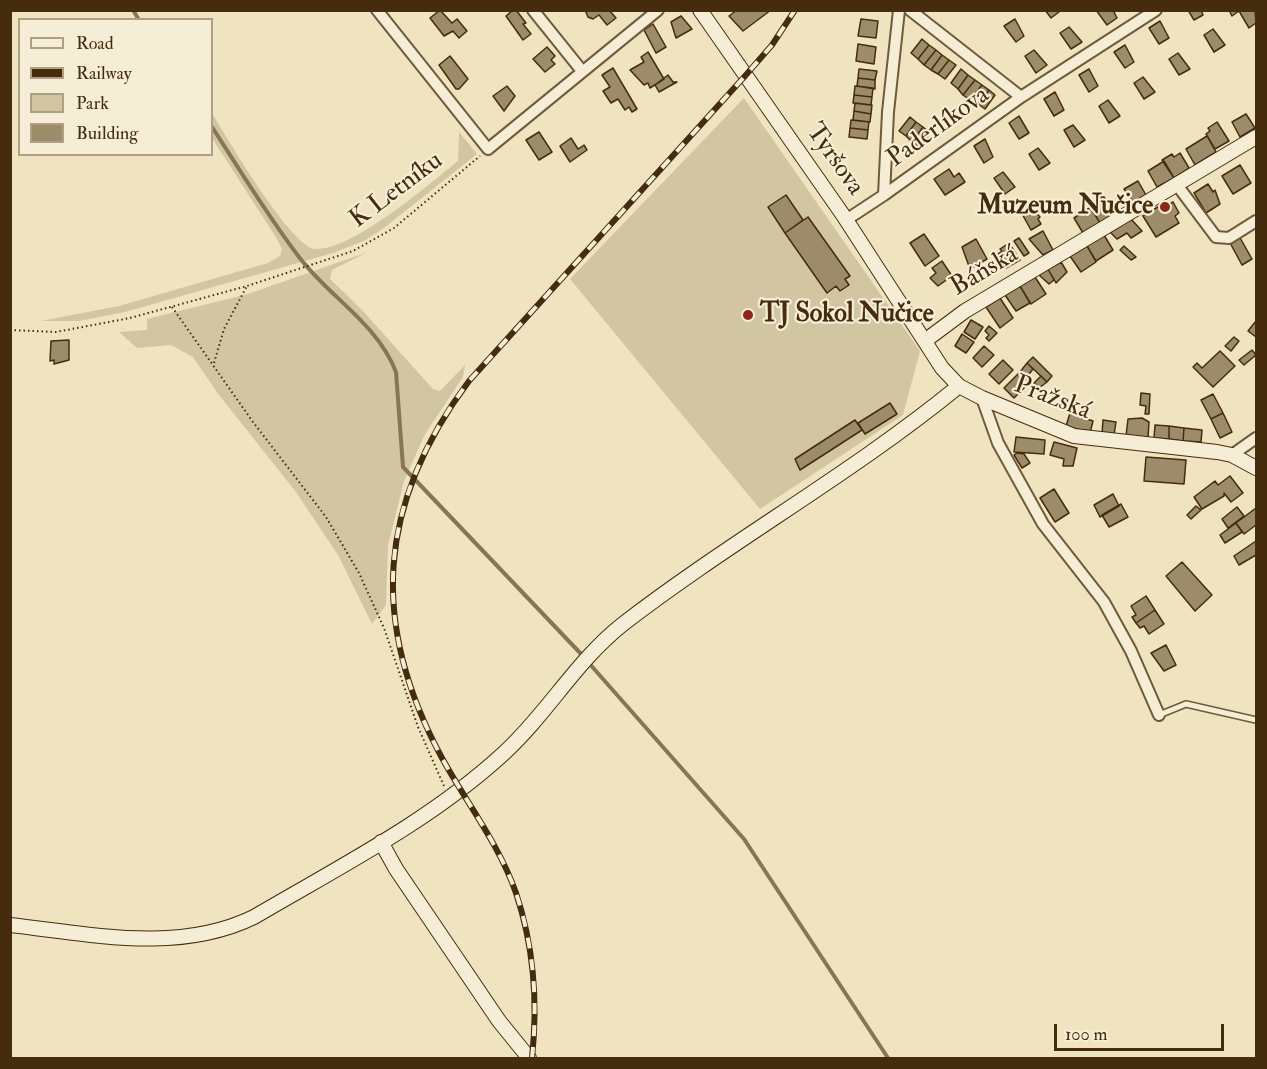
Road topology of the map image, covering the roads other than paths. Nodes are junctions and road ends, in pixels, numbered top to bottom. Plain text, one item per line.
1 (377, 10) edge
2 (533, 10) edge
3 (658, 10) edge
4 (700, 10) edge
5 (899, 10) edge
6 (910, 10) edge
7 (1156, 10) edge
8 (582, 71) junction
9 (1021, 97) junction
10 (1257, 137) edge
11 (1177, 185) junction
12 (884, 195) junction
13 (846, 220) junction
14 (1257, 221) edge
15 (926, 340) junction
16 (959, 386) junction
17 (982, 398) junction
18 (1257, 438) edge
19 (1232, 455) junction
20 (1257, 468) edge
21 (1159, 715) joint
22 (1256, 720) edge
23 (381, 842) junction
24 (10, 925) edge
25 (529, 1059) edge

1 - 8 street
2 - 8 street
3 - 8 street
4 - 13 street, Tyršova
5 - 12 street, Paderlíkova
6 - 9 street, Paderlíkova
7 - 9 street, Paderlíkova
9 - 12 street, Paderlíkova
10 - 11 street, Báňská
11 - 14 street
11 - 15 street, Báňská
12 - 13 street, Paderlíkova
13 - 15 street, Tyršova
15 - 16 street, Pražská
16 - 17 street, Pražská
16 - 23 street
17 - 19 street, Pražská
17 - 21 street
18 - 19 street
19 - 20 street, Pražská
21 - 22 lane
23 - 24 street
23 - 25 street

